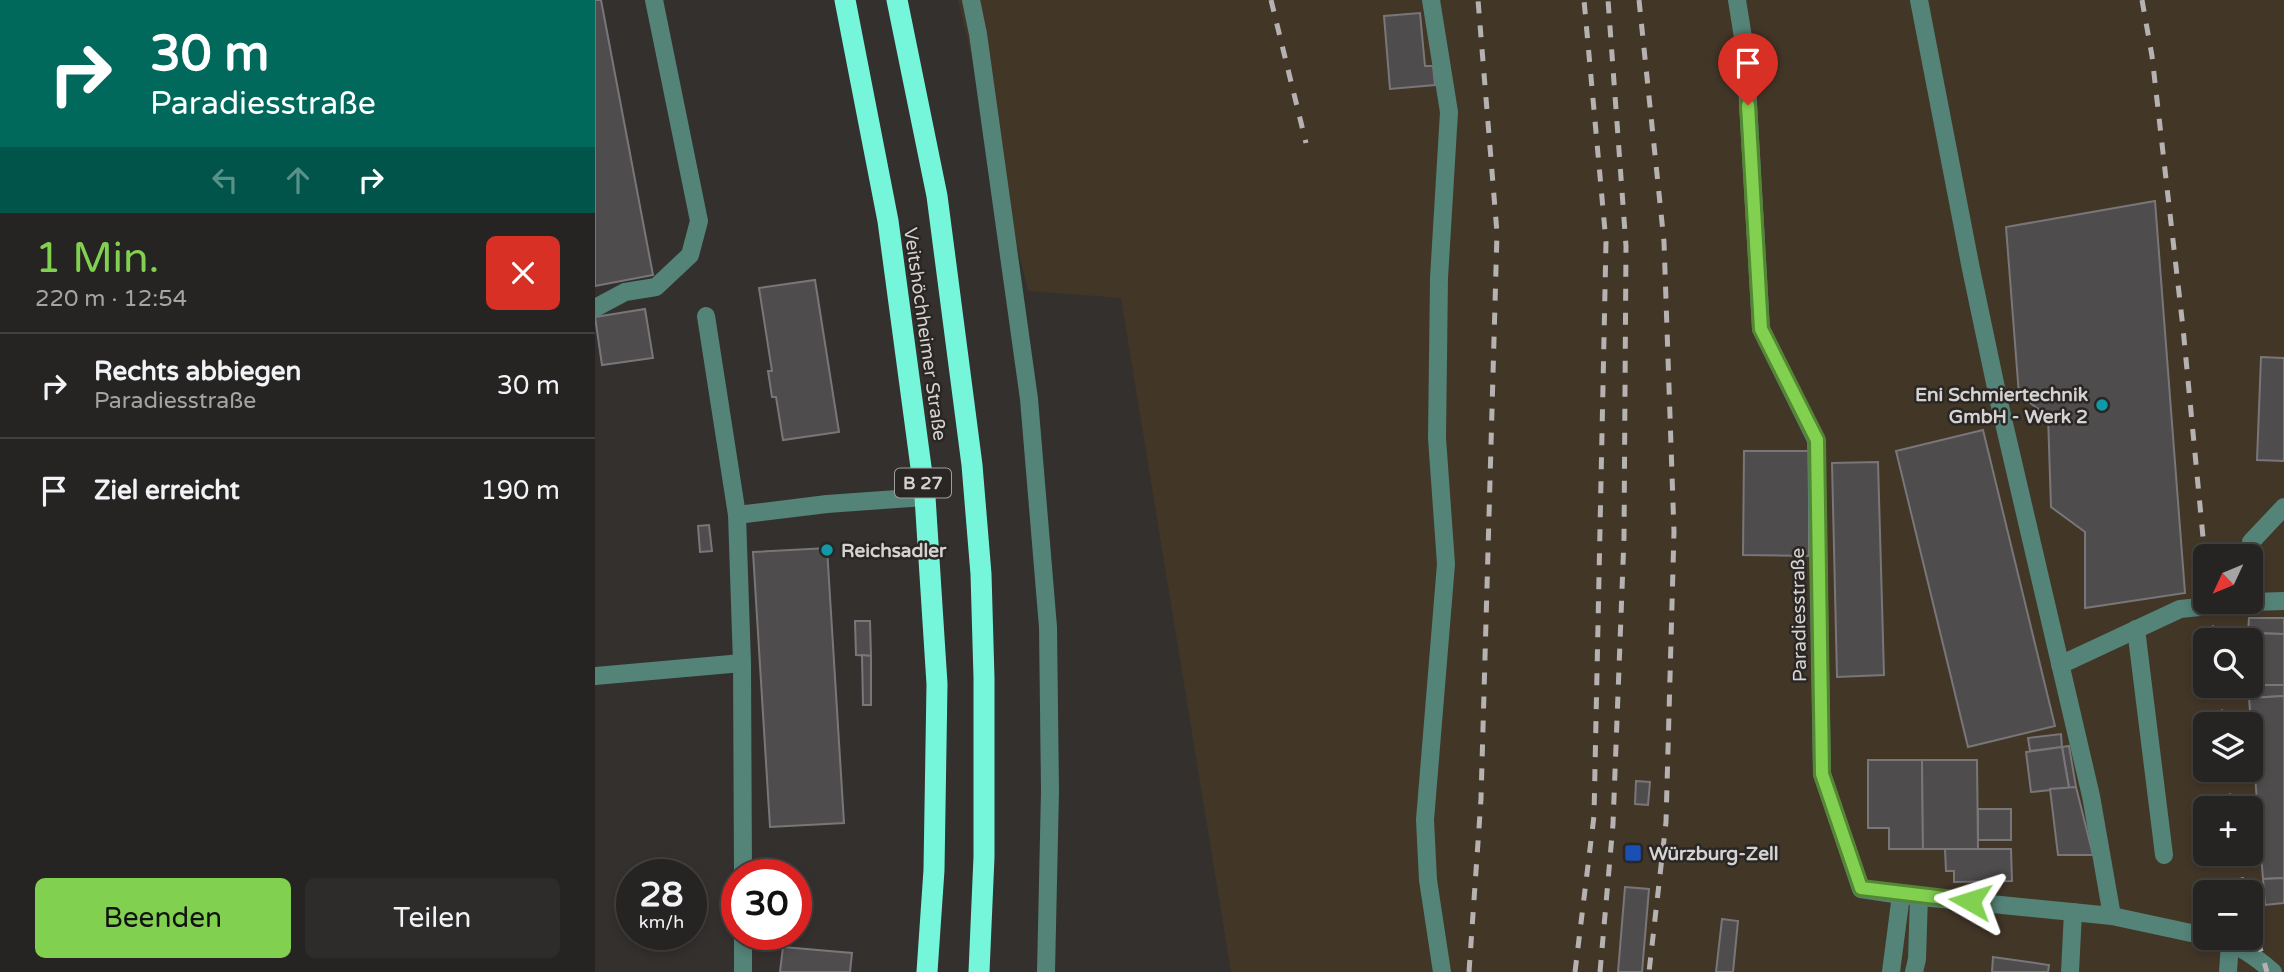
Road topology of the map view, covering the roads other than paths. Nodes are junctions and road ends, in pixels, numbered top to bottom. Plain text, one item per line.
1 (654, 0) edge
2 (845, 0) edge
3 (898, 0) edge
4 (971, 0) edge
5 (1431, 0) edge
6 (1737, 0) edge
7 (1919, 0) edge
8 (595, 308) edge
9 (706, 316) dead end
10 (925, 497) junction
11 (2284, 507) edge
12 (737, 514) junction
13 (2251, 544) edge
14 (2284, 601) edge
15 (2263, 602) edge
16 (2193, 608) edge
17 (2136, 629) junction
18 (742, 663) junction
19 (2060, 665) junction
20 (595, 676) edge
21 (2164, 855) dead end
22 (743, 859) edge
23 (1910, 895) junction
24 (2073, 912) junction
25 (2112, 916) junction
26 (2193, 933) edge
27 (743, 950) edge
28 (2224, 950) edge
29 (2238, 950) edge
30 (1892, 965) edge
31 (743, 972) edge
32 (927, 972) edge
33 (979, 972) edge
34 (1046, 972) edge
35 (1442, 972) edge
36 (1879, 972) edge
37 (1914, 972) edge
38 (2070, 972) edge
39 (2228, 972) edge
40 (2273, 972) edge

1 - 8 street
2 - 10 highway, Veitshöchheimer Straße / B 27
3 - 33 highway, Veitshöchheimer Straße / B 27
4 - 34 street
5 - 35 street
6 - 23 street, Paradiesstraße
7 - 19 street
9 - 12 street
10 - 12 street
10 - 32 highway, Veitshöchheimer Straße / B 27
11 - 13 street
12 - 18 street
14 - 15 street
16 - 17 street
17 - 19 street
17 - 21 street
18 - 20 street
18 - 22 street
19 - 25 street
23 - 24 street, Paradiesstraße
23 - 30 street
23 - 37 street
24 - 25 street, Paradiesstraße
24 - 38 street
25 - 26 street, Paradiesstraße
27 - 31 street
28 - 39 street
29 - 40 street
30 - 36 street

